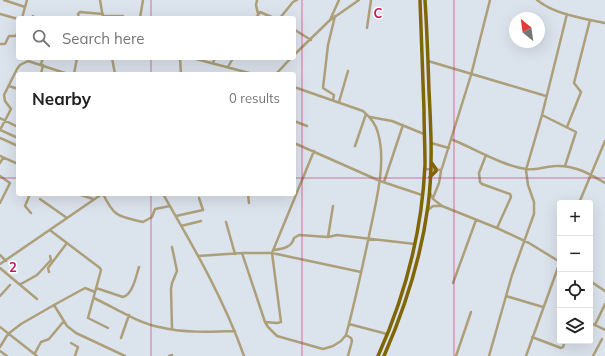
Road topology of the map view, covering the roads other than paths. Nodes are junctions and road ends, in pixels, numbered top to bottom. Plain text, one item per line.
1 (4, 0) edge
2 (27, 0) edge
3 (100, 0) edge
4 (143, 0) edge
5 (257, 0) edge
6 (297, 0) edge
7 (340, 0) edge
8 (359, 0) edge
9 (371, 0) edge
10 (420, 0) edge
11 (425, 0) edge
12 (490, 0) edge
13 (537, 0) edge
14 (542, 2) edge
15 (25, 7) junction
16 (93, 13) joint
17 (0, 14) edge
18 (258, 14) joint
19 (566, 14) junction
20 (23, 16) edge
21 (78, 16) edge
22 (103, 16) edge
23 (123, 16) edge
24 (140, 16) edge
25 (270, 16) edge
26 (282, 16) edge
27 (335, 16) junction
28 (16, 18) edge
29 (590, 20) junction
30 (329, 21) junction
31 (605, 23) edge
32 (367, 28) dead end
33 (296, 31) edge
34 (16, 36) edge
35 (311, 40) junction
36 (0, 44) edge
37 (296, 53) edge
38 (42, 60) edge
39 (77, 60) edge
40 (112, 60) edge
41 (180, 60) edge
42 (200, 60) edge
43 (214, 60) edge
44 (233, 60) edge
45 (288, 60) edge
46 (428, 61) junction
47 (213, 63) junction
48 (42, 65) junction
49 (228, 67) junction
50 (348, 71) dead end
51 (41, 72) edge
52 (62, 72) edge
53 (74, 72) edge
54 (115, 72) edge
55 (181, 72) edge
56 (246, 72) edge
57 (278, 72) edge
58 (471, 75) junction
59 (9, 86) junction
60 (16, 88) edge
61 (296, 88) edge
62 (0, 95) edge
63 (4, 95) junction
64 (546, 96) junction
65 (333, 100) junction
66 (339, 102) junction
67 (366, 114) junction
68 (542, 115) junction
69 (370, 117) junction
70 (0, 118) edge
71 (5, 120) junction
72 (296, 122) edge
73 (403, 125) junction
74 (16, 126) edge
75 (307, 126) dead end
76 (567, 126) junction
77 (0, 130) edge
78 (424, 134) junction
79 (16, 137) edge
80 (0, 138) edge
81 (451, 139) junction
82 (605, 141) edge
83 (431, 143) junction
84 (296, 144) edge
85 (16, 145) edge
86 (355, 146) dead end
87 (449, 148) junction
88 (314, 151) junction
89 (486, 155) junction
90 (1, 157) edge
91 (430, 161) junction
92 (0, 163) edge
93 (16, 163) edge
94 (565, 166) junction
95 (424, 168) junction
96 (430, 169) junction
97 (438, 170) junction
98 (526, 170) junction
99 (590, 174) junction
100 (0, 176) edge
101 (430, 177) junction
102 (380, 181) junction
103 (384, 182) junction
104 (605, 183) edge
105 (429, 190) junction
106 (296, 195) edge
107 (422, 195) junction
108 (29, 196) edge
109 (84, 196) edge
110 (99, 196) edge
111 (104, 196) edge
112 (164, 196) edge
113 (248, 196) edge
114 (296, 196) edge
115 (199, 198) dead end
116 (40, 199) dead end
117 (93, 199) junction
118 (433, 199) junction
119 (0, 200) edge
120 (580, 200) edge
121 (249, 203) dead end
122 (170, 206) junction
123 (333, 206) dead end
124 (442, 206) junction
125 (427, 211) junction
126 (31, 213) dead end
127 (176, 216) junction
128 (68, 218) junction
129 (476, 220) junction
130 (201, 221) dead end
131 (226, 222) dead end
132 (181, 226) junction
133 (497, 228) junction
134 (51, 231) junction
135 (328, 237) junction
136 (368, 238) junction
137 (525, 241) junction
138 (67, 243) junction
139 (415, 244) junction
140 (172, 247) dead end
141 (273, 252) junction
142 (242, 253) junction
143 (235, 254) junction
144 (0, 255) edge
145 (50, 256) dead end
146 (198, 256) junction
147 (6, 261) junction
148 (557, 261) edge
149 (0, 264) edge
150 (0, 268) edge
151 (139, 268) dead end
152 (557, 268) edge
153 (49, 272) dead end
154 (361, 272) junction
155 (453, 283) dead end
156 (593, 283) edge
157 (19, 284) junction
158 (10, 285) dead end
159 (96, 288) junction
160 (605, 291) edge
161 (95, 292) junction
162 (0, 296) edge
163 (506, 296) junction
164 (94, 298) junction
165 (37, 299) dead end
166 (605, 304) edge
167 (54, 305) junction
168 (543, 307) junction
169 (471, 312) dead end
170 (129, 315) junction
171 (64, 321) junction
172 (265, 322) junction
173 (349, 324) junction
174 (595, 325) joint
175 (0, 327) edge
176 (108, 328) dead end
177 (172, 329) junction
178 (605, 330) edge
179 (236, 331) junction
180 (8, 334) junction
181 (387, 334) junction
182 (346, 335) junction
183 (532, 337) junction
184 (121, 338) dead end
185 (602, 339) dead end
186 (70, 343) dead end
187 (564, 344) edge
188 (0, 347) edge
189 (0, 351) edge
190 (35, 353) junction
191 (7, 356) edge
192 (37, 356) edge
193 (75, 356) edge
194 (125, 356) edge
195 (244, 356) edge
196 (348, 356) edge
197 (378, 356) edge
198 (384, 356) edge
199 (456, 356) edge
200 (489, 356) edge
201 (526, 356) edge
202 (593, 356) edge

1 - 15 street
2 - 15 street
3 - 22 street
4 - 24 street
5 - 18 street
6 - 26 street
7 - 30 street
8 - 27 street
9 - 32 street
10 - 78 main road
11 - 46 main road
12 - 58 street
13 - 14 street
14 - 19 street
15 - 20 street
16 - 21 street
16 - 22 street
17 - 28 street
18 - 25 street
19 - 29 street
19 - 64 street
22 - 23 street
27 - 30 street
27 - 65 street
29 - 31 street
29 - 76 street
30 - 35 street
33 - 35 street
34 - 36 street
35 - 37 street
38 - 48 street
39 - 53 street
40 - 54 street
41 - 55 street
42 - 47 street
43 - 47 street
44 - 49 street
45 - 57 street
46 - 58 street
46 - 83 main road
47 - 49 street
48 - 51 street
48 - 52 street
48 - 59 street
49 - 56 street
50 - 66 street
58 - 64 street
58 - 81 street
59 - 60 street
59 - 63 street
61 - 65 street
62 - 63 street
63 - 71 street
64 - 68 street
65 - 66 street
66 - 67 street
67 - 69 street
67 - 86 street
68 - 76 street
68 - 98 street
69 - 73 street
69 - 102 street
70 - 71 street
71 - 74 street
71 - 77 street
72 - 75 street
73 - 78 street
73 - 103 street
76 - 94 street
77 - 79 street
78 - 95 main road
80 - 85 street
81 - 87 street
81 - 89 street
82 - 99 street
83 - 87 street
83 - 91 main road
84 - 88 street
87 - 97 street
88 - 102 street
88 - 106 street
89 - 98 street
89 - 133 street
90 - 92 street
90 - 93 street
91 - 96 main road
91 - 97 main road
94 - 98 street
94 - 99 street
95 - 96 street
95 - 107 main road
96 - 97 street
96 - 101 main road
97 - 101 main road
97 - 118 street
98 - 137 street
99 - 104 street
99 - 120 street
100 - 119 street
101 - 105 main road
102 - 103 street
102 - 136 street
103 - 107 street
105 - 118 street
105 - 125 main road
107 - 139 main road
108 - 126 street
109 - 117 street
110 - 117 street
111 - 122 street
112 - 122 street
113 - 121 street
114 - 141 street
115 - 127 street
116 - 128 street
117 - 128 street
118 - 124 street
122 - 127 street
123 - 135 street
124 - 125 street
124 - 129 street
125 - 198 main road
127 - 132 street
128 - 134 street
129 - 133 street
129 - 155 street
130 - 132 street
131 - 143 street
132 - 146 street
133 - 137 street
134 - 138 street
134 - 147 street
135 - 136 street
135 - 141 street
136 - 139 street
136 - 154 street
137 - 148 street
137 - 163 street
138 - 153 street
138 - 159 street
139 - 181 main road
140 - 177 street
141 - 142 street
141 - 154 street
141 - 172 street
142 - 143 street
142 - 172 street
143 - 146 street
144 - 147 street
145 - 157 street
146 - 179 street
147 - 149 street
150 - 157 street
151 - 159 street
152 - 168 street
154 - 173 street
156 - 160 street
157 - 165 street
158 - 162 street
159 - 161 street
161 - 164 street
161 - 167 street
163 - 168 street
163 - 200 street
164 - 170 street
164 - 176 street
166 - 174 street
167 - 171 street
167 - 180 street
168 - 183 street
169 - 199 street
170 - 177 street
170 - 184 street
171 - 190 street
171 - 194 street
172 - 182 street
173 - 181 street
173 - 182 street
174 - 178 street
175 - 180 street
177 - 179 street
179 - 195 street
180 - 188 street
180 - 190 street
181 - 197 main road
182 - 196 street
183 - 187 street
183 - 201 street
185 - 202 street
186 - 193 street
189 - 191 street
190 - 192 street

